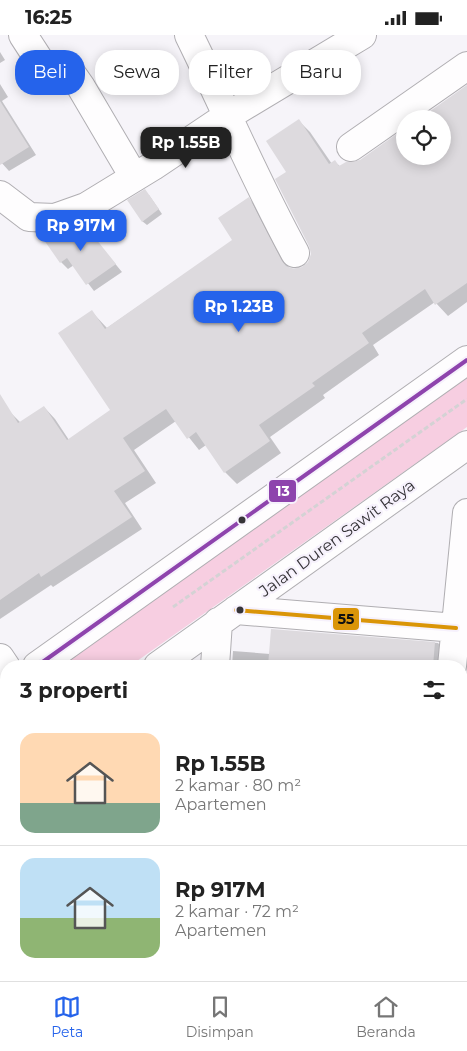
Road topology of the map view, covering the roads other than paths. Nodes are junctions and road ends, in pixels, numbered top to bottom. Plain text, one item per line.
1 (23, 35) edge
2 (189, 35) edge
3 (362, 35) edge
4 (467, 66) edge
5 (229, 115) junction
6 (351, 147) dead end
7 (134, 177) junction
8 (0, 195) edge
9 (295, 253) dead end
10 (467, 360) edge
11 (467, 445) edge
12 (467, 513) edge
13 (464, 564) edge
14 (227, 616) junction
15 (456, 628) junction
16 (45, 660) edge
17 (166, 660) edge
18 (216, 660) edge
19 (453, 660) edge

1 - 7 street
2 - 5 street
3 - 5 street
4 - 6 street
5 - 7 street
5 - 9 street
7 - 8 street
10 - 16 street
11 - 14 street, Jalan Duren Sawit Raya
12 - 13 street
13 - 15 street
14 - 15 street
14 - 17 street, Jalan Duren Sawit Raya
14 - 18 street
15 - 19 street

